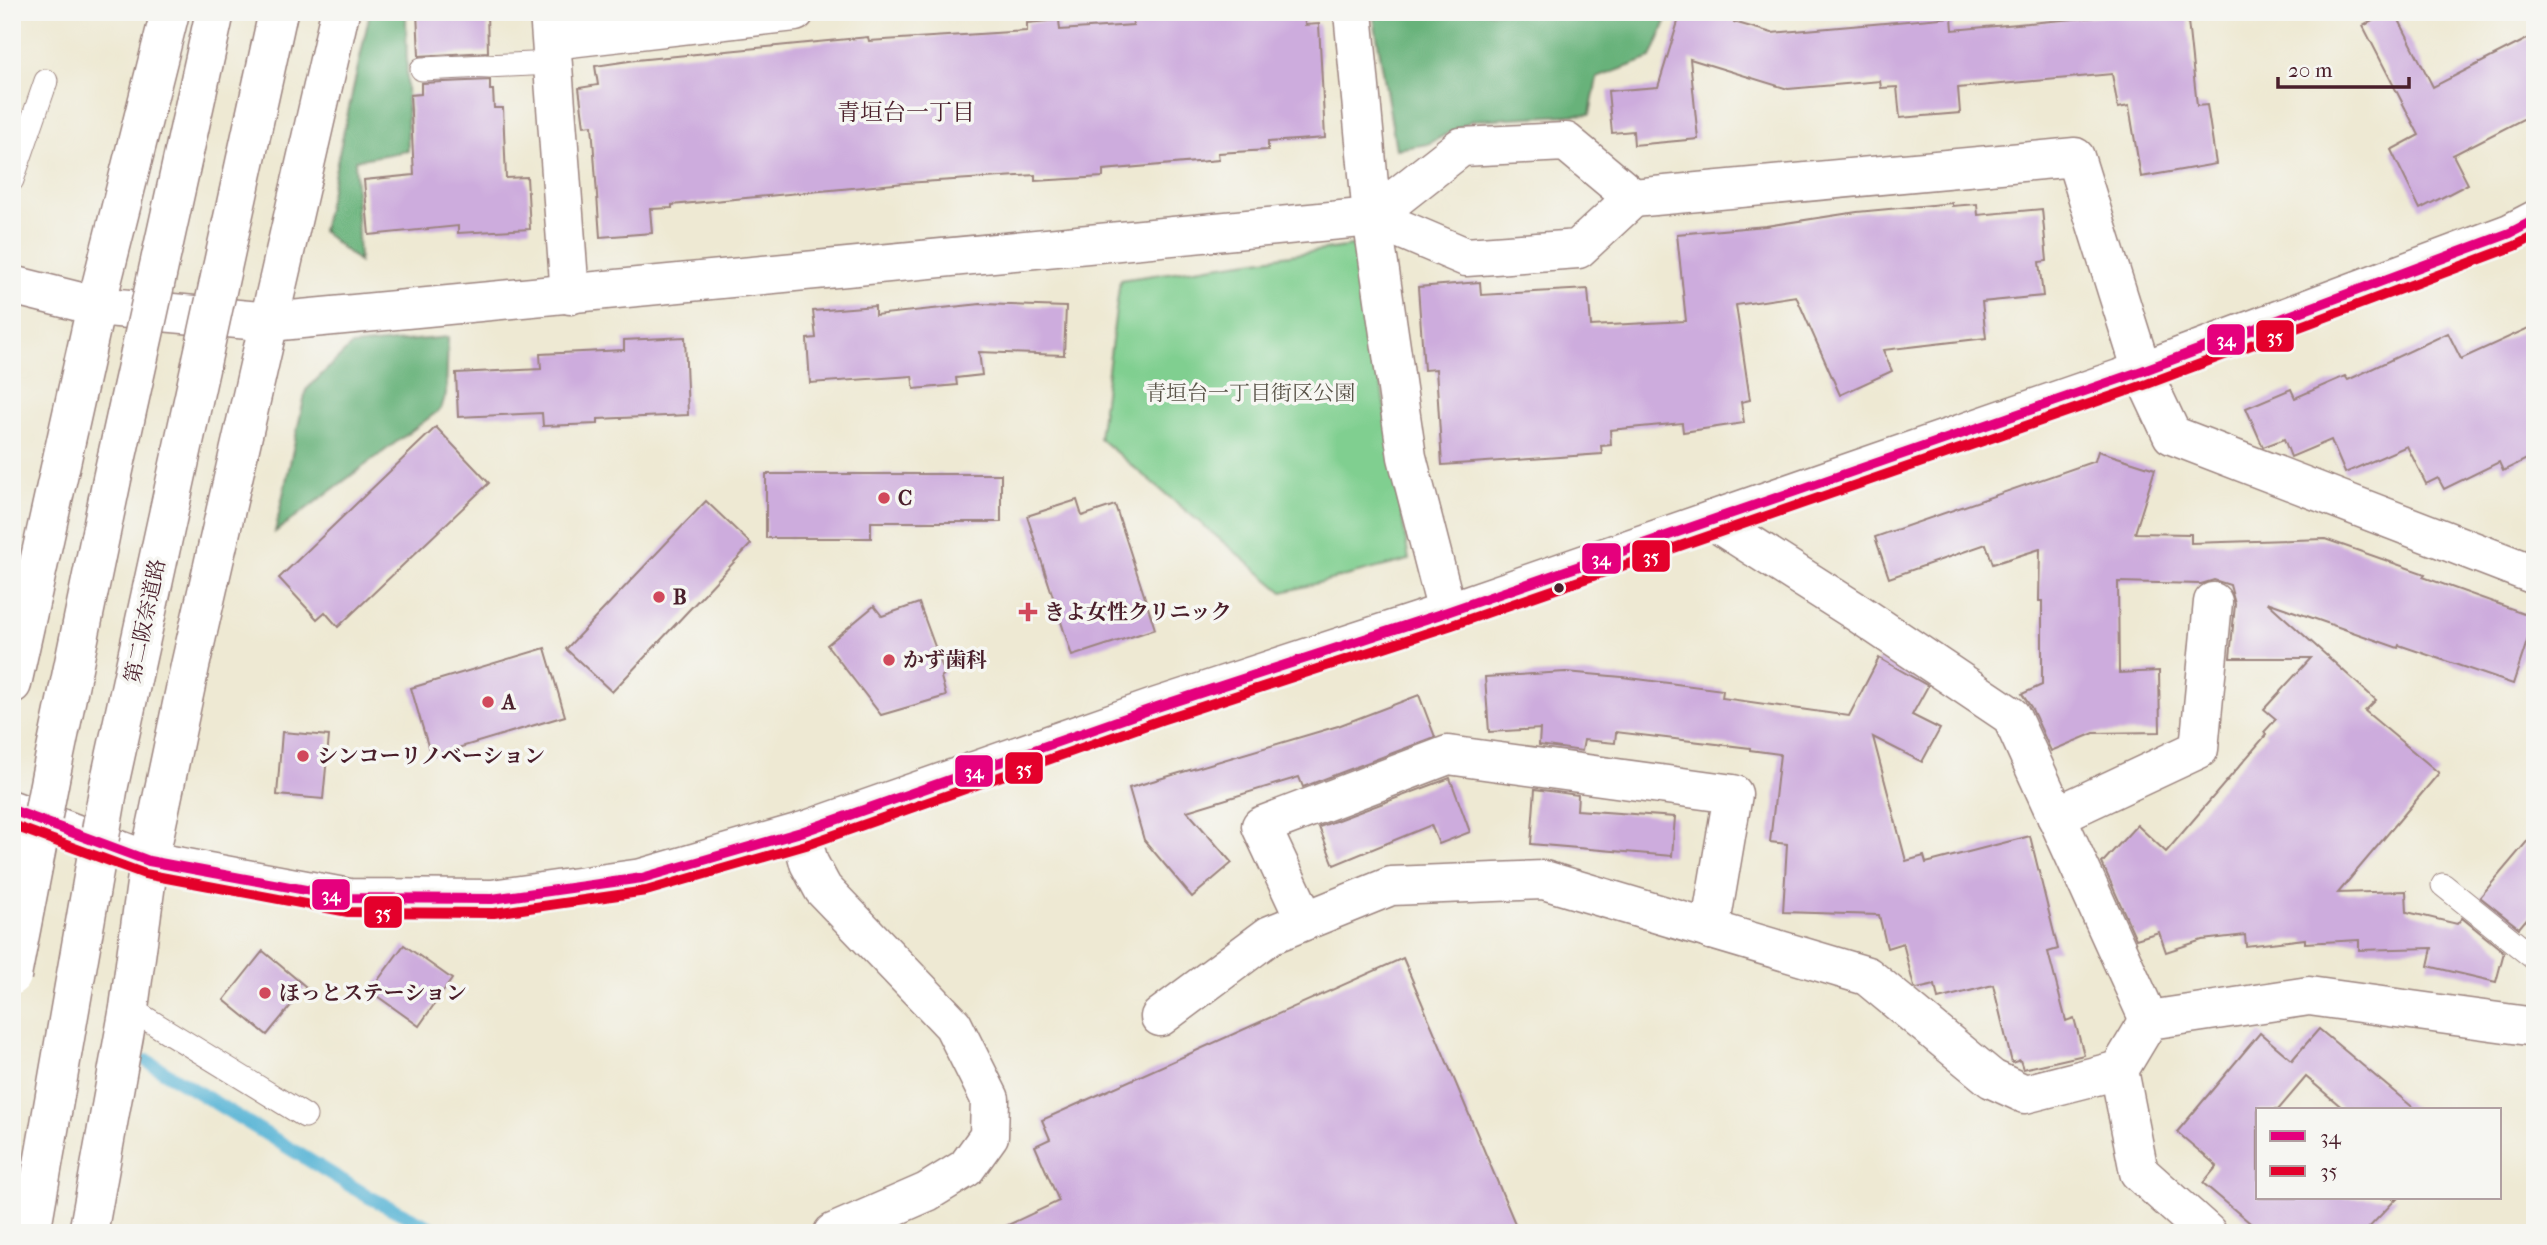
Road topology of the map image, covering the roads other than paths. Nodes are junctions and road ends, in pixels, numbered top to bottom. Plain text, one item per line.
1 (170, 12) edge
2 (215, 12) edge
3 (278, 12) edge
4 (341, 12) edge
5 (795, 12) edge
6 (1353, 12) edge
7 (551, 38) edge
8 (422, 69) dead end
9 (46, 81) dead end
10 (12, 180) edge
11 (1633, 198) junction
12 (1372, 217) junction
13 (2535, 220) edge
14 (14, 290) edge
15 (570, 295) junction
16 (96, 306) junction
17 (270, 322) junction
18 (2142, 371) junction
19 (1712, 520) junction
20 (2535, 575) edge
21 (2213, 602) dead end
22 (1447, 612) junction
23 (12, 684) edge
24 (12, 810) edge
25 (2056, 816) junction
26 (801, 832) junction
27 (149, 861) junction
28 (2443, 885) dead end
29 (1305, 920) junction
30 (1710, 930) junction
31 (2535, 959) edge
32 (12, 976) edge
33 (129, 1008) junction
34 (1160, 1017) dead end
35 (2150, 1020) junction
36 (2535, 1027) edge
37 (2119, 1070) junction
38 (305, 1116) dead end
39 (32, 1233) edge
40 (88, 1233) edge
41 (834, 1233) edge
42 (2207, 1233) edge

1 - 16 main road
2 - 32 main road, bridge
3 - 39 main road, 第二阪奈道路, bridge
4 - 17 main road
5 - 7 main road
6 - 12 main road
7 - 8 lane
7 - 15 main road
9 - 10 lane
11 - 12 main road
11 - 12 main road
11 - 18 main road
12 - 15 main road
12 - 22 main road
13 - 18 main road
14 - 16 main road
15 - 17 main road
16 - 17 main road
16 - 23 main road
17 - 27 main road
18 - 19 main road
18 - 20 main road
19 - 22 main road
19 - 25 main road
21 - 25 main road
22 - 26 main road
24 - 27 main road
25 - 35 main road
26 - 27 main road
26 - 41 main road
27 - 33 main road
28 - 31 lane
29 - 30 main road
29 - 30 main road
29 - 34 main road
30 - 37 main road
33 - 38 lane
33 - 40 main road
35 - 36 main road
35 - 37 main road
37 - 42 main road

